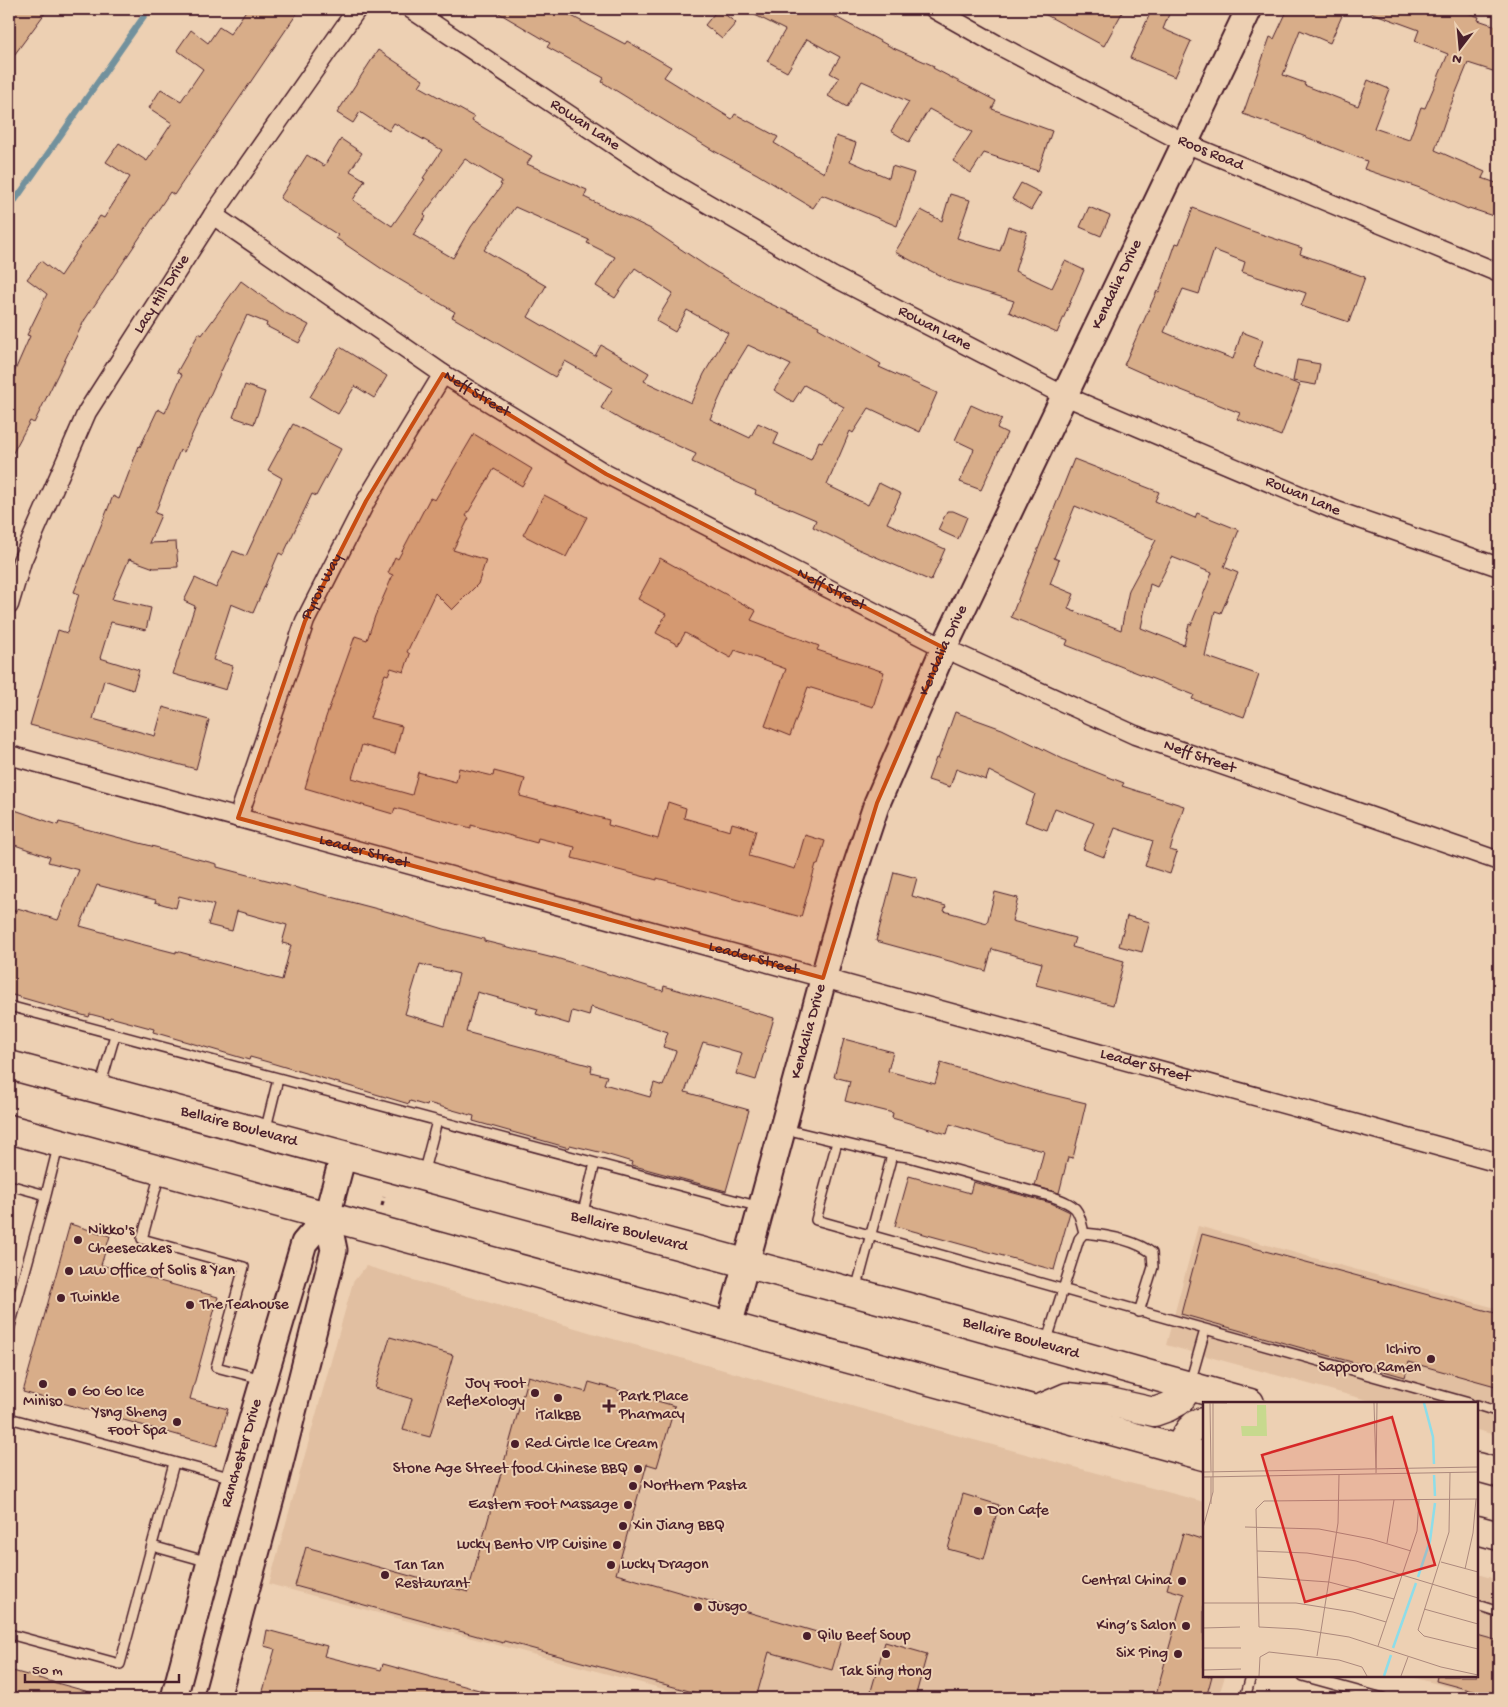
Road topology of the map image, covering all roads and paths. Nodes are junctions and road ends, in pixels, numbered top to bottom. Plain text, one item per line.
1 (357, 9) edge
2 (411, 9) edge
3 (934, 9) edge
4 (1249, 9) edge
5 (1185, 142) junction
6 (213, 215) junction
7 (1499, 273) edge
8 (442, 374) junction
9 (1065, 396) junction
10 (1499, 567) edge
11 (9, 605) edge
12 (944, 648) junction
13 (9, 755) edge
14 (238, 818) junction
15 (1499, 861) edge
16 (824, 978) junction
17 (9, 1006) edge
18 (115, 1035) junction
19 (9, 1065) edge
20 (278, 1078) junction
21 (99, 1089) junction
22 (437, 1121) junction
23 (783, 1128) junction
24 (9, 1129) edge
25 (264, 1134) junction
26 (837, 1142) junction
27 (59, 1143) junction
28 (892, 1155) junction
29 (343, 1156) junction
30 (594, 1163) junction
31 (1499, 1163) edge
32 (161, 1170) junction
33 (422, 1177) junction
34 (9, 1185) edge
35 (46, 1195) junction
36 (384, 1197) dead end
37 (382, 1208) dead end
38 (761, 1208) junction
39 (327, 1216) junction
40 (581, 1220) junction
41 (1084, 1233) junction
42 (870, 1236) junction
43 (746, 1264) junction
44 (1062, 1290) junction
45 (855, 1293) junction
46 (1139, 1312) junction
47 (729, 1326) junction
48 (9, 1327) edge
49 (1205, 1330) junction
50 (1045, 1345) junction
51 (264, 1380) junction
52 (1189, 1386) junction
53 (1246, 1402) edge
54 (1465, 1402) edge
55 (1478, 1405) edge
56 (256, 1410) junction
57 (1037, 1410) junction
58 (1499, 1412) edge
59 (9, 1418) edge
60 (289, 1421) junction
61 (1203, 1422) edge
62 (1191, 1452) edge
63 (174, 1463) junction
64 (1478, 1467) edge
65 (1499, 1474) edge
66 (235, 1479) junction
67 (1478, 1530) edge
68 (1499, 1536) edge
69 (152, 1546) junction
70 (210, 1562) junction
71 (251, 1573) junction
72 (1478, 1606) edge
73 (1499, 1612) edge
74 (9, 1634) edge
75 (1251, 1677) edge
76 (1307, 1677) edge
77 (174, 1698) edge
78 (217, 1698) edge
79 (1244, 1698) edge
80 (1383, 1698) edge

1 - 6 street, Lacy Hill Drive
2 - 9 street, Rowan Lane
3 - 5 street, Roos Road
4 - 5 street, Kendalia Drive
5 - 7 street, Roos Road
5 - 9 street, Kendalia Drive
6 - 8 street, Neff Street
6 - 11 street, Lacy Hill Drive
8 - 12 street, Neff Street
8 - 14 street, Pyron Way
9 - 10 street, Rowan Lane
9 - 12 street, Kendalia Drive
12 - 15 street, Neff Street
12 - 16 street, Kendalia Drive
13 - 14 street, Leader Street
14 - 16 street, Leader Street
16 - 23 street, Kendalia Drive
16 - 31 street, Leader Street
17 - 18 lane
18 - 20 lane
18 - 21 lane
19 - 21 main road, Bellaire Boulevard
20 - 22 lane
20 - 25 lane
21 - 25 main road, Bellaire Boulevard
22 - 30 lane
22 - 33 lane
23 - 26 lane
23 - 38 street, Kendalia Drive
24 - 27 main road
25 - 29 main road, Bellaire Boulevard
26 - 28 lane
26 - 42 lane
27 - 32 main road
27 - 35 lane
28 - 41 lane
28 - 42 lane
29 - 33 main road, Bellaire Boulevard
29 - 39 street, Ranchester Drive
30 - 38 lane
30 - 40 lane
32 - 39 main road
32 - 51 lane
33 - 40 main road, Bellaire Boulevard
34 - 35 lane
35 - 48 lane
36 - 37 path
38 - 43 street, Kendalia Drive
39 - 47 main road
39 - 51 street, Ranchester Drive
39 - 60 street, Ranchester Drive
40 - 43 main road, Bellaire Boulevard
41 - 44 lane
41 - 46 lane
42 - 44 lane
42 - 45 lane
43 - 45 main road, Bellaire Boulevard
43 - 47 street, Kendalia Drive
44 - 46 lane
44 - 50 lane
45 - 50 main road, Bellaire Boulevard
46 - 49 lane
47 - 57 main road
49 - 52 lane
49 - 54 lane
50 - 52 main road, Bellaire Boulevard
51 - 56 street, Ranchester Drive
52 - 53 main road, Bellaire Boulevard
52 - 57 main road
55 - 58 lane
56 - 60 street
56 - 66 street, Ranchester Drive
57 - 62 main road
59 - 63 lane
60 - 71 street, Ranchester Drive
61 - 62 main road
63 - 66 lane
63 - 69 lane
64 - 65 main road
66 - 70 street, Ranchester Drive
67 - 68 main road
69 - 70 lane
69 - 74 lane
70 - 71 street
70 - 77 street, Ranchester Drive
71 - 78 street, Ranchester Drive
72 - 73 lane
75 - 79 lane
76 - 80 lane

